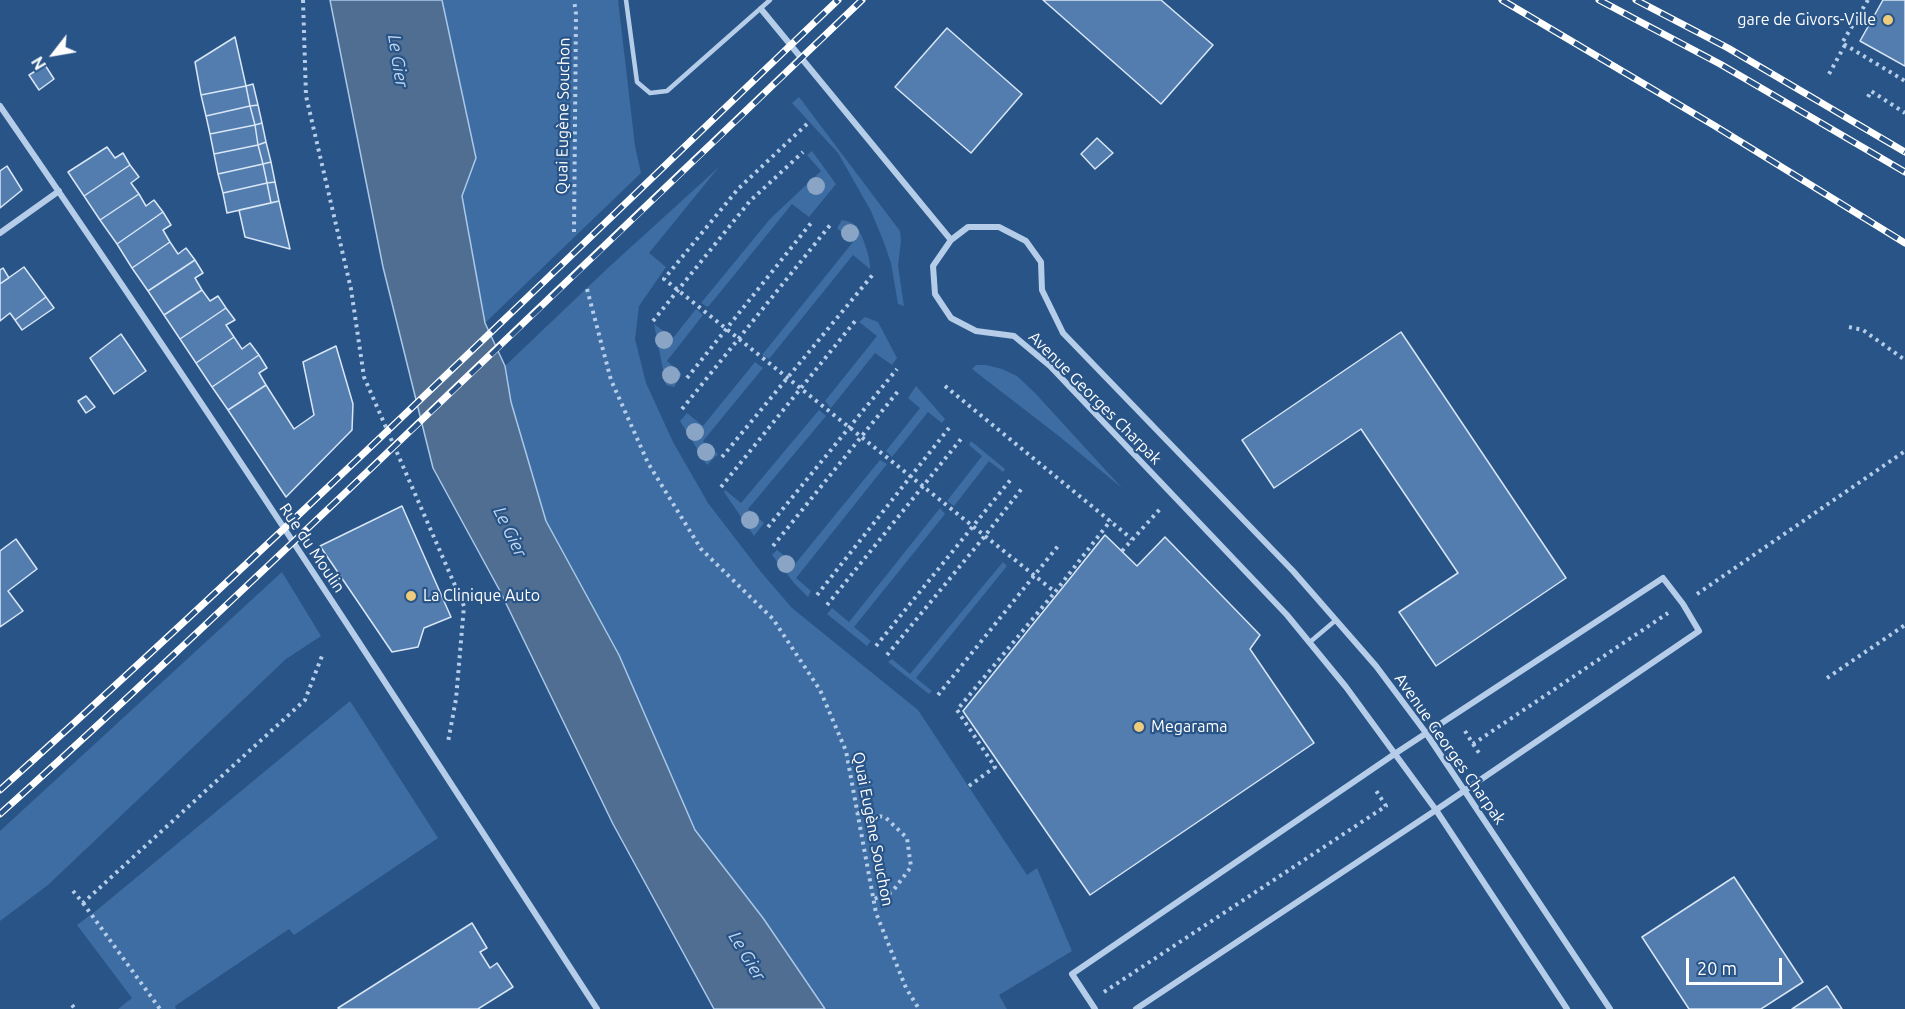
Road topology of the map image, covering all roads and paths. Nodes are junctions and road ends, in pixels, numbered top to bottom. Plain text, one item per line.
1 (303, 0) edge
2 (574, 0) edge
3 (626, 0) edge
4 (770, 0) edge
5 (1868, 0) edge
6 (761, 9) junction
7 (1845, 45) junction
8 (1829, 74) dead end
9 (1905, 81) edge
10 (1868, 98) dead end
11 (0, 106) edge
12 (1905, 113) edge
13 (807, 124) dead end
14 (803, 152) dead end
15 (59, 191) junction
16 (812, 224) dead end
17 (831, 224) dead end
18 (574, 232) dead end
19 (0, 233) edge
20 (951, 240) junction
21 (875, 272) dead end
22 (587, 288) dead end
23 (677, 291) junction
24 (856, 320) dead end
25 (653, 321) dead end
26 (1849, 327) dead end
27 (725, 330) junction
28 (738, 340) junction
29 (1905, 360) edge
30 (897, 369) dead end
31 (687, 378) dead end
32 (787, 379) junction
33 (945, 386) dead end
34 (800, 389) junction
35 (899, 390) dead end
36 (682, 409) dead end
37 (850, 427) junction
38 (949, 428) dead end
39 (862, 437) junction
40 (961, 439) dead end
41 (722, 457) dead end
42 (911, 478) junction
43 (1011, 478) dead end
44 (721, 487) dead end
45 (922, 487) junction
46 (1023, 487) dead end
47 (1111, 520) junction
48 (1148, 522) dead end
49 (768, 527) dead end
50 (972, 528) junction
51 (984, 537) junction
52 (1132, 539) junction
53 (773, 546) dead end
54 (1058, 546) dead end
55 (1122, 551) dead end
56 (1035, 576) junction
57 (1055, 592) junction
58 (817, 595) dead end
59 (827, 605) dead end
60 (1336, 620) junction
61 (1905, 625) edge
62 (1310, 642) junction
63 (876, 646) dead end
64 (887, 655) dead end
65 (322, 656) dead end
66 (1827, 678) dead end
67 (938, 695) dead end
68 (1426, 733) junction
69 (1396, 753) junction
70 (442, 770) junction
71 (1365, 774) junction
72 (969, 786) dead end
73 (1464, 791) junction
74 (1436, 810) junction
75 (857, 813) junction
76 (73, 891) dead end
77 (874, 899) junction
78 (83, 903) junction
79 (1090, 1001) junction
80 (160, 1009) edge
81 (597, 1009) edge
82 (919, 1009) edge
83 (1095, 1009) edge
84 (1136, 1009) edge
85 (1567, 1009) edge
86 (1610, 1009) edge

1 - 70 path
2 - 18 path, Quai Eugène Souchon
3 - 6 lane
4 - 6 lane
5 - 7 path
6 - 20 street
7 - 8 path
7 - 9 path
10 - 12 path
11 - 15 street, Rue du Moulin
13 - 23 path
14 - 23 path
15 - 19 street
15 - 70 street, Rue du Moulin
16 - 27 path
17 - 28 path
20 - 60 street, Avenue Georges Charpak
20 - 62 street, Avenue Georges Charpak
21 - 32 path
22 - 75 path, Quai Eugène Souchon
23 - 25 path
23 - 27 path
24 - 34 path
26 - 29 path
27 - 28 path
27 - 31 path
28 - 32 path
28 - 36 path
30 - 37 path
32 - 34 path
32 - 41 path
33 - 47 path
34 - 37 path
34 - 44 path
35 - 39 path
37 - 39 path
37 - 49 path
38 - 42 path
39 - 42 path
39 - 53 path
40 - 45 path
42 - 45 path
42 - 58 path
43 - 50 path
45 - 50 path
45 - 59 path
46 - 51 path
47 - 52 path
47 - 57 path
48 - 52 path
50 - 51 path
50 - 63 path
51 - 56 path
51 - 64 path
52 - 55 path
54 - 56 path
56 - 57 path
56 - 67 path
57 - 72 path
60 - 62 lane
60 - 68 street, Avenue Georges Charpak
61 - 66 path
62 - 69 street, Avenue Georges Charpak
65 - 78 path
68 - 69 street
68 - 73 street, Avenue Georges Charpak
68 - 73 street
69 - 71 street
69 - 74 street, Avenue Georges Charpak
70 - 81 street, Rue du Moulin
71 - 79 street
71 - 79 path
73 - 74 street
73 - 86 street, Avenue Georges Charpak
74 - 84 street
74 - 85 street, Avenue Georges Charpak
75 - 77 path, Quai Eugène Souchon
75 - 77 path
76 - 78 path
77 - 82 path, Quai Eugène Souchon
78 - 80 path
79 - 83 street

